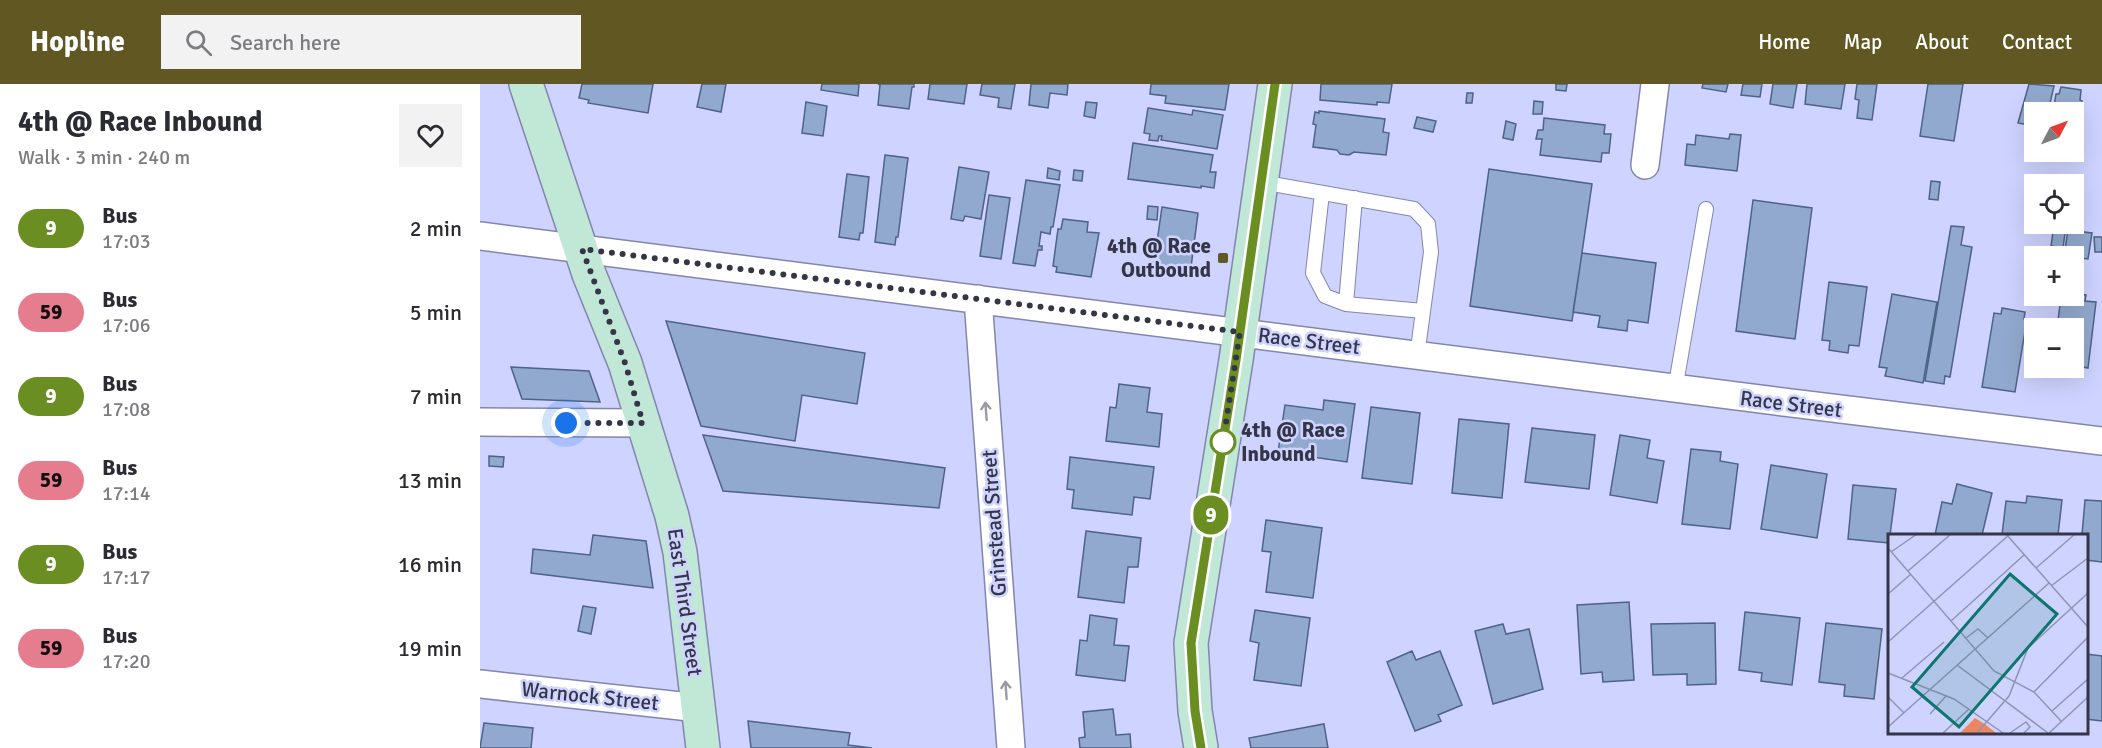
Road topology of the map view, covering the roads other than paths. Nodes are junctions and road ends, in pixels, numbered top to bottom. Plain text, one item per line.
1 (526, 84) edge
2 (1275, 84) edge
3 (1655, 84) edge
4 (1645, 165) dead end
5 (1261, 182) junction
6 (1322, 193) junction
7 (1355, 198) junction
8 (1706, 209) dead end
9 (480, 236) edge
10 (582, 249) junction
11 (978, 299) junction
12 (1346, 304) junction
13 (1422, 311) junction
14 (1240, 332) junction
15 (1418, 356) junction
16 (1675, 390) junction
17 (480, 422) edge
18 (643, 423) junction
19 (2102, 441) edge
20 (480, 684) edge
21 (699, 708) junction
22 (703, 748) edge
23 (1011, 748) edge
24 (1201, 748) edge

1 - 10 main road, East Third Street
2 - 5 main road
3 - 4 street
5 - 6 lane
5 - 14 main road
6 - 7 lane
6 - 12 lane
7 - 12 lane
7 - 13 lane
8 - 16 lane
9 - 10 street, Race Street
10 - 11 street, Race Street
10 - 18 main road, East Third Street
11 - 14 street, Race Street
23 -> 11 street, Grinstead Street
12 - 13 lane
13 - 15 lane
14 - 15 street, Race Street
14 - 24 main road
15 - 16 street, Race Street
16 - 19 street, Race Street
17 - 18 street
18 - 21 main road, East Third Street
20 - 21 street, Warnock Street
21 - 22 main road, East Third Street

